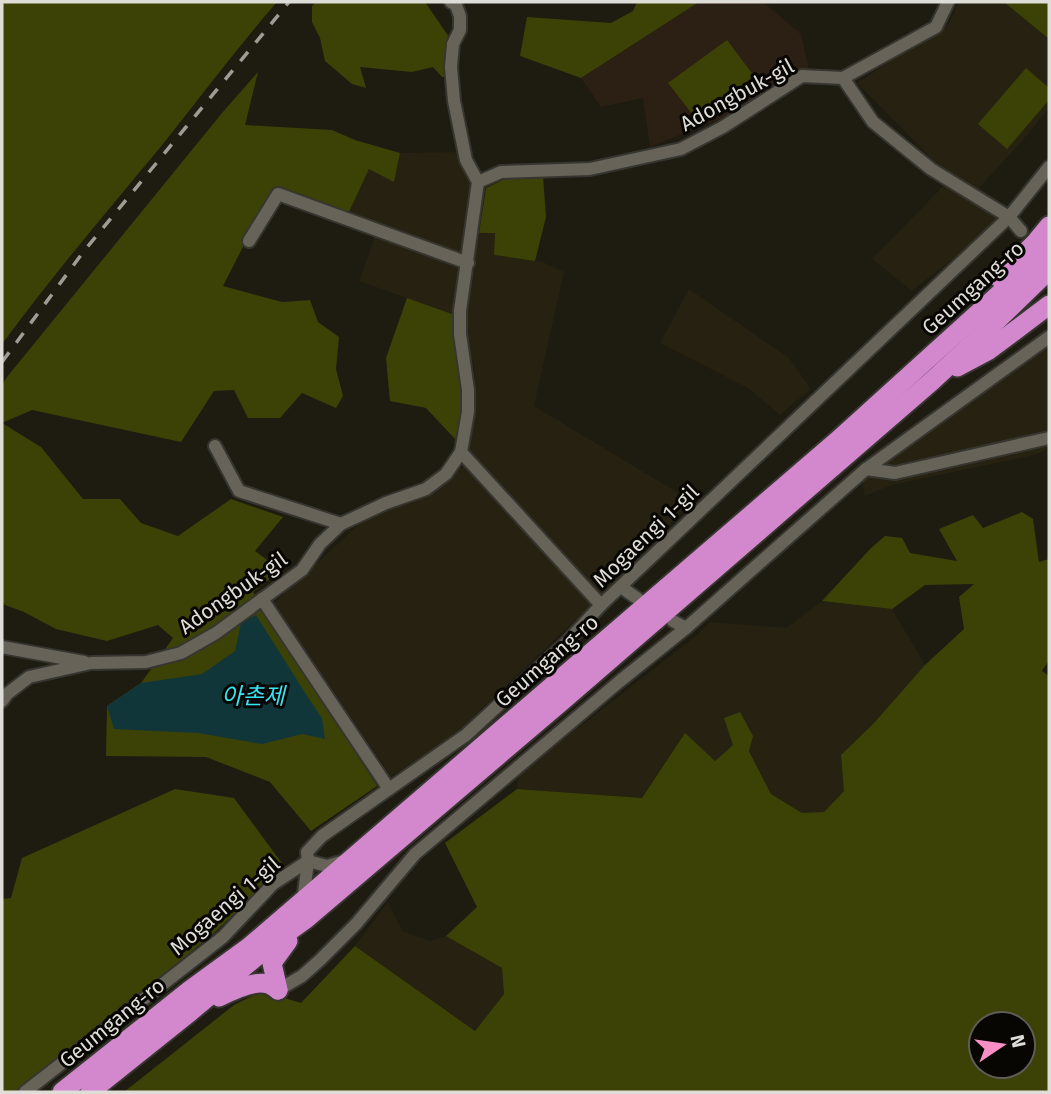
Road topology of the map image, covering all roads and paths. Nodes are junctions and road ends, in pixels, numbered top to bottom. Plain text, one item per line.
1 (451, 2) edge
2 (948, 2) edge
3 (843, 78) junction
4 (1049, 167) edge
5 (478, 182) junction
6 (1009, 216) junction
7 (1049, 226) edge
8 (1021, 231) dead end
9 (249, 241) dead end
10 (1049, 249) edge
11 (468, 263) junction
12 (1049, 270) edge
13 (1049, 305) edge
14 (1049, 337) edge
15 (932, 381) junction
16 (1049, 438) edge
17 (837, 441) junction
18 (215, 446) dead end
19 (461, 452) junction
20 (866, 469) junction
21 (341, 524) junction
22 (621, 586) junction
23 (262, 599) junction
24 (638, 599) dead end
25 (601, 605) junction
26 (673, 621) dead end
27 (686, 628) junction
28 (2, 647) edge
29 (91, 663) junction
30 (2, 701) edge
31 (389, 789) junction
32 (354, 858) junction
33 (308, 861) junction
34 (304, 910) junction
35 (278, 990) junction
36 (191, 1012) junction
37 (25, 1092) edge
38 (62, 1092) edge
39 (90, 1092) edge

1 - 5 street
2 - 3 street
3 - 5 street, Adongbuk-gil
3 - 6 street
4 - 6 street, Mogaengi 1-gil
5 - 11 street, Adongbuk-gil
6 - 8 street
6 - 22 street, Mogaengi 1-gil
7 - 17 highway
9 - 11 street
10 - 17 highway, Geumgang-ro
11 - 19 street, Adongbuk-gil
12 - 15 highway, Geumgang-ro
13 - 15 highway
14 - 20 street
15 - 34 highway, Geumgang-ro
16 - 20 street
17 - 32 highway, Geumgang-ro
18 - 21 street
19 - 21 street, Adongbuk-gil
19 - 25 street
20 - 27 street
21 - 23 street, Adongbuk-gil
22 - 24 street
22 - 25 street, Mogaengi 1-gil
23 - 29 street, Adongbuk-gil
23 - 31 street
25 - 31 street, Mogaengi 1-gil
26 - 27 street
27 - 35 street
28 - 29 street, Adongbuk-gil
29 - 30 street, Adongbuk-gil
31 - 33 street, Mogaengi 1-gil
32 - 33 street
32 - 34 highway, Geumgang-ro
33 - 34 street
33 - 37 street, Mogaengi 1-gil
34 - 35 highway
34 - 36 highway, Geumgang-ro
34 - 38 highway, Geumgang-ro
35 - 36 highway
36 - 39 highway, Geumgang-ro

